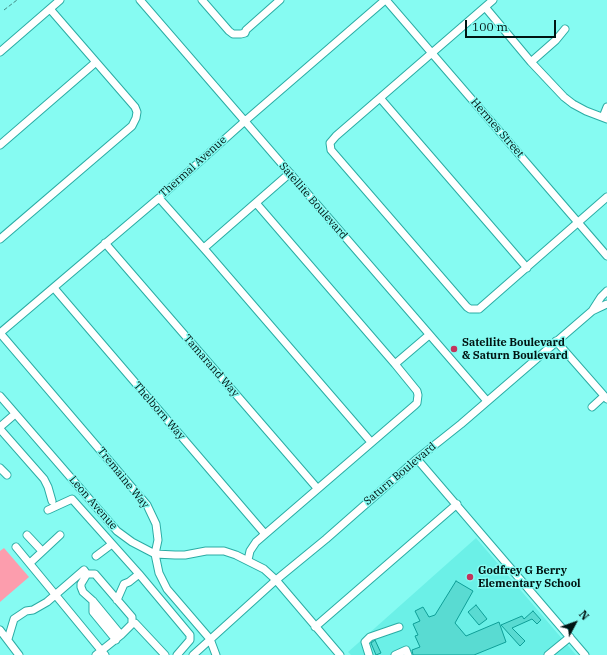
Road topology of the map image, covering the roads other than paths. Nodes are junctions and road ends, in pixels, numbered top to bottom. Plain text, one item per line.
1 (60, 0) edge
2 (140, 0) edge
3 (202, 0) edge
4 (280, 0) edge
5 (385, 0) edge
6 (493, 0) edge
7 (485, 7) junction
8 (50, 9) junction
9 (565, 29) dead end
10 (0, 52) edge
11 (432, 53) junction
12 (96, 62) junction
13 (532, 62) junction
14 (380, 98) junction
15 (607, 107) edge
16 (605, 118) edge
17 (245, 121) junction
18 (0, 145) edge
19 (290, 173) junction
20 (607, 197) edge
21 (159, 198) junction
22 (256, 203) junction
23 (578, 222) junction
24 (0, 239) edge
25 (105, 243) junction
26 (204, 248) junction
27 (607, 256) edge
28 (527, 268) junction
29 (54, 288) junction
30 (607, 291) edge
31 (607, 304) edge
32 (592, 311) junction
33 (0, 333) edge
34 (429, 334) junction
35 (556, 341) junction
36 (395, 364) junction
37 (0, 396) edge
38 (606, 398) edge
39 (487, 401) junction
40 (592, 407) dead end
41 (15, 414) junction
42 (0, 428) edge
43 (371, 442) junction
44 (417, 459) junction
45 (0, 468) edge
46 (7, 475) dead end
47 (317, 488) junction
48 (52, 501) dead end
49 (457, 504) junction
50 (48, 510) dead end
51 (265, 534) junction
52 (27, 535) dead end
53 (60, 535) dead end
54 (112, 544) junction
55 (16, 547) dead end
56 (42, 551) junction
57 (155, 554) junction
58 (96, 556) dead end
59 (248, 560) junction
60 (30, 563) junction
61 (87, 574) junction
62 (139, 574) junction
63 (276, 580) junction
64 (55, 595) junction
65 (117, 600) junction
66 (132, 624) junction
67 (315, 627) junction
68 (399, 627) dead end
69 (0, 630) edge
70 (118, 637) junction
71 (570, 637) junction
72 (8, 639) junction
73 (210, 639) junction
74 (101, 654) edge
75 (19, 655) edge
76 (165, 655) edge
77 (177, 655) edge
78 (193, 655) edge
79 (216, 655) edge
80 (340, 655) edge
81 (369, 655) edge
82 (395, 655) edge
83 (408, 655) edge
84 (548, 655) edge
85 (585, 655) edge

1 - 8 street
2 - 17 street, Satellite Boulevard
3 - 4 street
5 - 11 street, Hermes Street
5 - 17 street, Thermal Avenue
6 - 7 street
7 - 11 street
7 - 13 street
8 - 10 street
8 - 12 street
9 - 13 street
11 - 14 street
11 - 23 street, Hermes Street
12 - 18 street
12 - 24 street
13 - 16 street
14 - 28 street
14 - 28 street
15 - 16 street
17 - 19 street, Satellite Boulevard
17 - 21 street, Thermal Avenue
19 - 22 street
19 - 34 street, Satellite Boulevard
20 - 23 street
21 - 25 street, Thermal Avenue
21 - 26 street
22 - 26 street
22 - 36 street
23 - 27 street, Hermes Street
23 - 28 street
25 - 29 street, Thermal Avenue
25 - 47 street, Tamarand Way
26 - 43 street
29 - 33 street, Thermal Avenue
29 - 51 street, Thelborn Way
30 - 32 street, Saturn Boulevard
31 - 32 street, Saturn Boulevard
32 - 35 street, Saturn Boulevard
33 - 57 street, Tremaine Way
34 - 36 street
34 - 39 street, Satellite Boulevard
35 - 38 street
35 - 39 street, Saturn Boulevard
36 - 43 street
37 - 41 street, Leon Avenue
38 - 40 street
39 - 44 street, Saturn Boulevard
41 - 42 street
41 - 57 street, Leon Avenue
42 - 48 street
43 - 47 street
44 - 49 street
44 - 63 street, Saturn Boulevard
45 - 46 street
47 - 51 street
49 - 67 street
49 - 71 street
50 - 54 street
51 - 59 street
52 - 56 street
53 - 56 street
54 - 58 street
54 - 62 street
55 - 60 street
56 - 60 street
57 - 59 street, Leon Avenue
57 - 73 street, Tremaine Way
59 - 63 street, Leon Avenue
60 - 64 street
61 - 64 street
61 - 65 street
61 - 70 street
62 - 65 street
62 - 77 street
63 - 67 street, Leon Avenue
63 - 73 street, Saturn Boulevard
64 - 72 street
64 - 74 street
65 - 66 street
66 - 70 street
66 - 76 street
67 - 80 street, Leon Avenue
68 - 81 street
69 - 72 street
70 - 74 street
71 - 84 street
71 - 85 street
72 - 75 street
73 - 78 street, Saturn Boulevard
73 - 79 street
82 - 83 street

